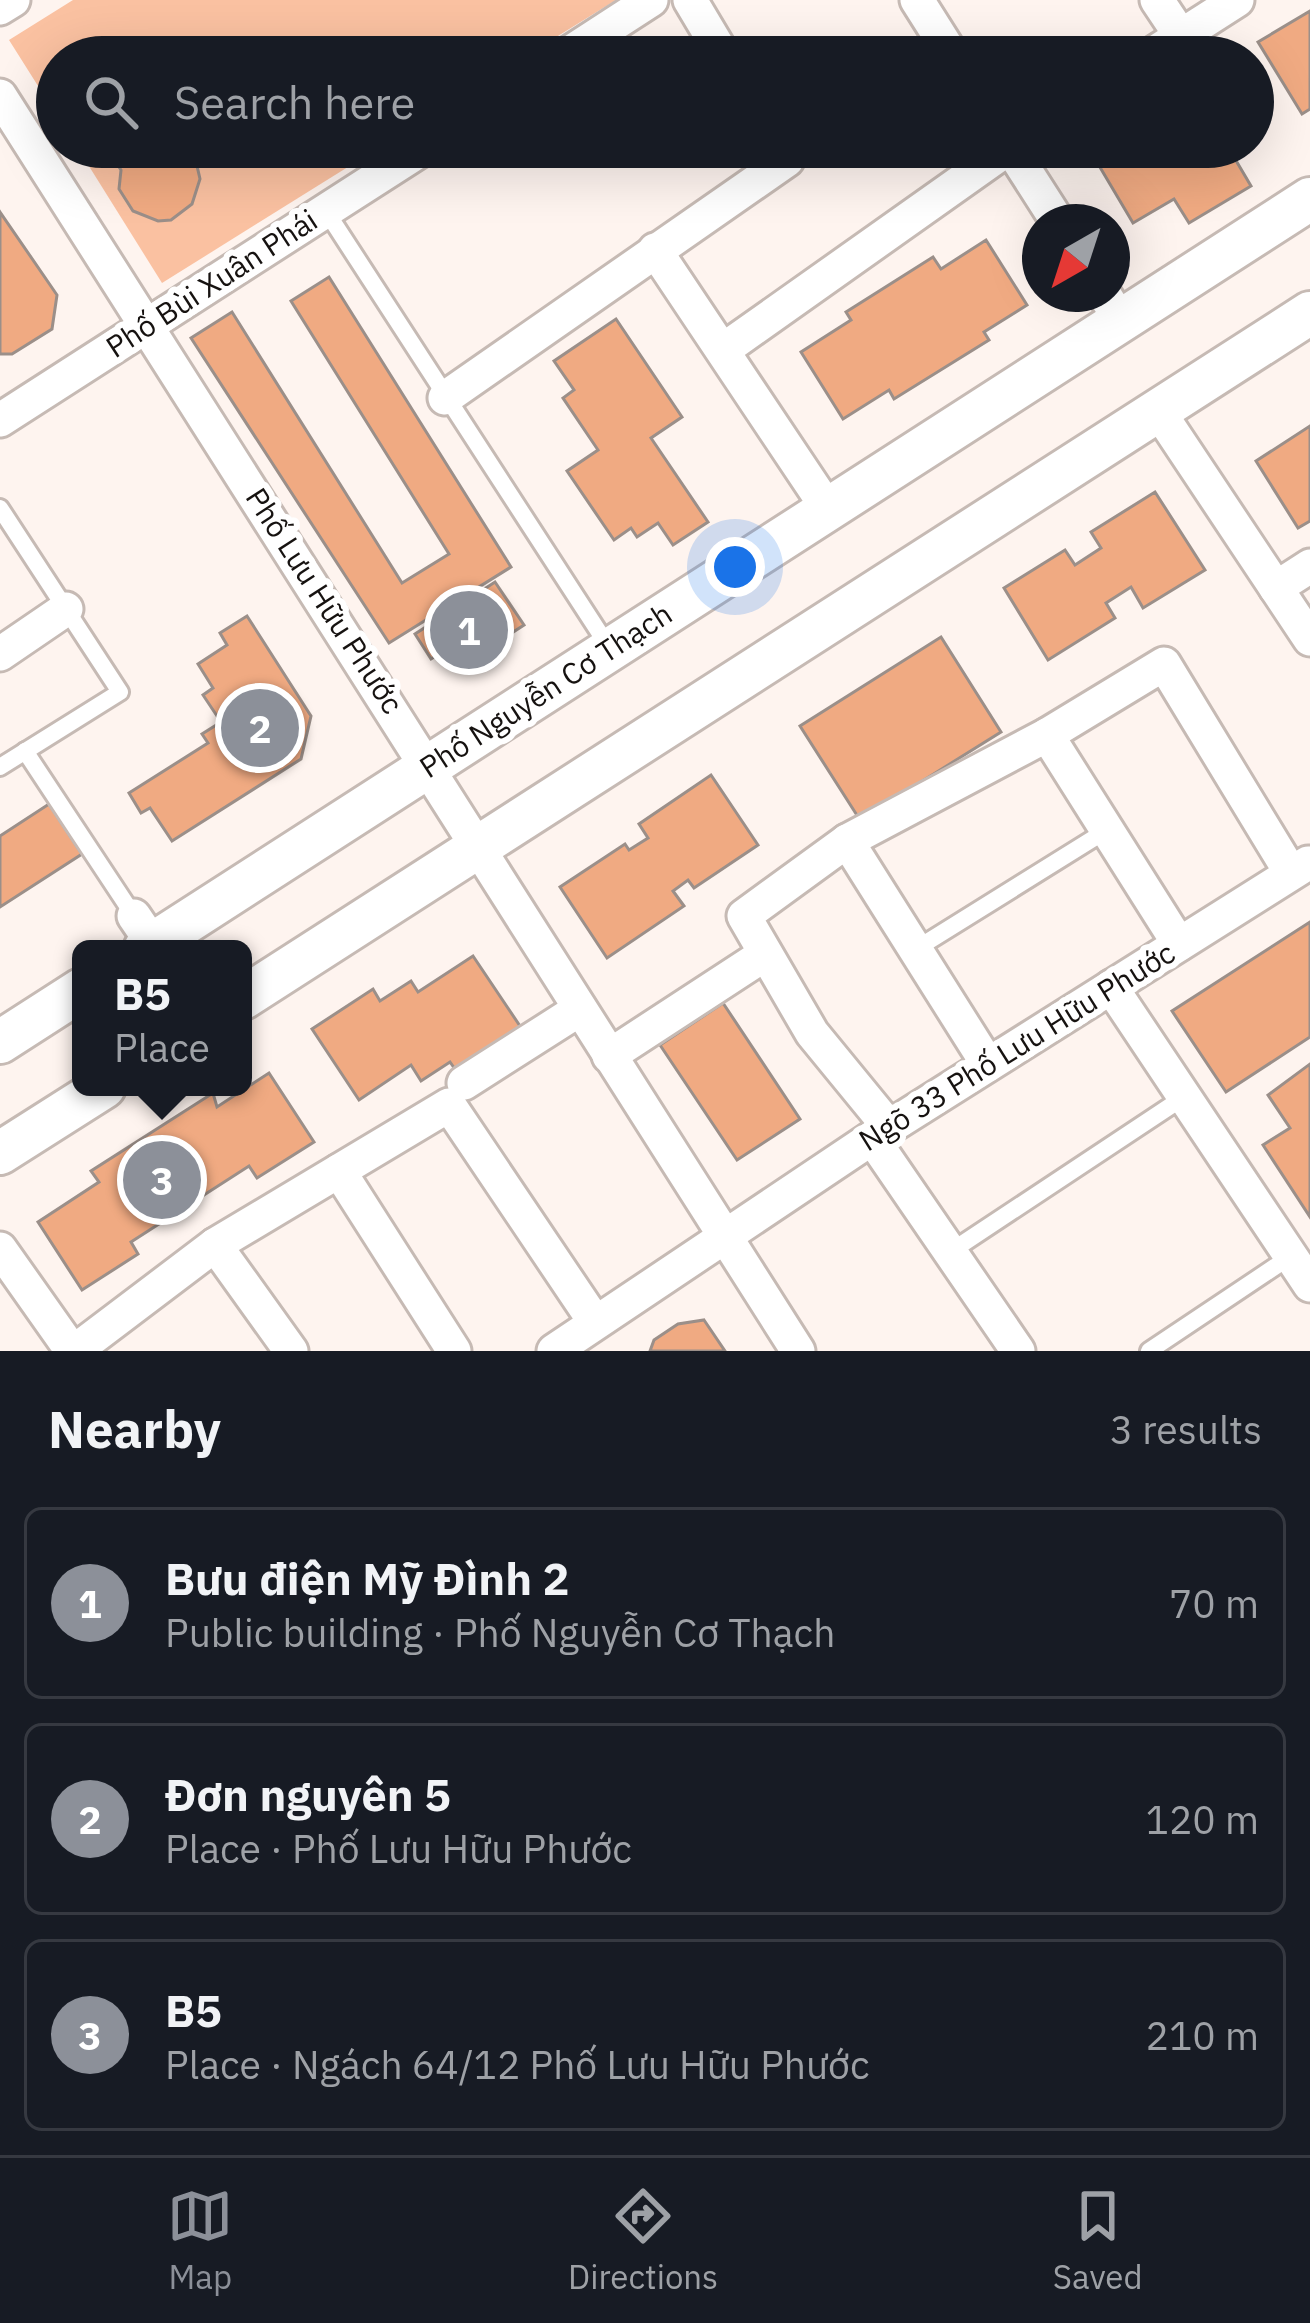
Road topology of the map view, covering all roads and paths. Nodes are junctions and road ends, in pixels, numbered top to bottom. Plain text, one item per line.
1 (13, 0) edge
2 (651, 0) edge
3 (690, 0) edge
4 (917, 0) edge
5 (1157, 0) edge
6 (1237, 0) edge
7 (0, 8) edge
8 (595, 36) edge
9 (711, 36) edge
10 (940, 36) edge
11 (1181, 36) joint
12 (0, 96) edge
13 (36, 152) edge
14 (46, 168) edge
15 (392, 168) edge
16 (775, 168) edge
17 (980, 168) edge
18 (1023, 168) edge
19 (1310, 199) edge
20 (1046, 204) edge
21 (326, 211) junction
22 (655, 250) junction
23 (1130, 297) edge
24 (1105, 312) edge
25 (1310, 313) edge
26 (147, 326) junction
27 (726, 348) junction
28 (445, 398) junction
29 (1159, 412) junction
30 (0, 420) edge
31 (0, 508) edge
32 (829, 509) junction
33 (1310, 566) edge
34 (1276, 588) junction
35 (66, 609) junction
36 (1310, 639) edge
37 (610, 650) junction
38 (0, 654) edge
39 (1047, 735) junction
40 (25, 751) junction
41 (429, 766) junction
42 (0, 767) edge
43 (1107, 830) junction
44 (847, 841) junction
45 (480, 847) junction
46 (1301, 868) edge
47 (144, 936) edge
48 (1179, 944) junction
49 (916, 949) junction
50 (763, 956) junction
51 (1112, 987) junction
52 (252, 992) edge
53 (72, 996) edge
54 (580, 1009) junction
55 (0, 1042) edge
56 (609, 1056) junction
57 (987, 1064) junction
58 (456, 1094) junction
59 (90, 1096) edge
60 (1184, 1097) junction
61 (880, 1133) junction
62 (0, 1153) edge
63 (339, 1171) junction
64 (725, 1235) junction
65 (215, 1245) junction
66 (0, 1249) edge
67 (950, 1252) junction
68 (1291, 1256) junction
69 (1310, 1285) edge
70 (595, 1322) junction
71 (73, 1351) edge
72 (291, 1351) edge
73 (454, 1351) edge
74 (554, 1351) edge
75 (798, 1351) edge
76 (1018, 1351) edge
77 (1149, 1351) edge

1 - 7 street
2 - 8 street
3 - 9 street
4 - 10 street
5 - 11 street
6 - 11 street
12 - 13 street, Phố Lưu Hữu Phước
14 - 26 street, Phố Lưu Hữu Phước
15 - 21 street, Phố Bùi Xuân Phái
16 - 22 street
17 - 27 street
18 - 20 street
19 - 23 street, Phố Nguyễn Cơ Thạch
21 - 26 street, Phố Bùi Xuân Phái
21 - 28 lane
22 - 27 street
22 - 28 street
24 - 32 street, Phố Nguyễn Cơ Thạch
25 - 29 street
26 - 30 street, Phố Bùi Xuân Phái
26 - 41 street, Phố Lưu Hữu Phước
27 - 32 street
28 - 37 lane
29 - 34 street
29 - 45 street
31 - 35 lane
32 - 37 street, Phố Nguyễn Cơ Thạch
33 - 34 street
34 - 36 street
35 - 38 street
35 - 40 lane
37 - 41 street, Phố Nguyễn Cơ Thạch
39 - 43 street
39 - 44 street
39 - 46 street
40 - 42 lane
40 - 47 lane
41 - 45 street, Phố Lưu Hữu Phước
41 - 47 street, Phố Nguyễn Cơ Thạch
43 - 48 street
43 - 49 lane
44 - 49 street
44 - 50 street
45 - 52 street
45 - 54 street, Phố Lưu Hữu Phước
46 - 48 street, Ngõ 33 Phố Lưu Hữu Phước
48 - 51 street, Ngõ 33 Phố Lưu Hữu Phước
49 - 57 street
50 - 56 street
50 - 61 street
51 - 57 street, Ngõ 33 Phố Lưu Hữu Phước
51 - 60 street
53 - 55 street
54 - 56 street, Phố Lưu Hữu Phước
54 - 58 street
56 - 64 street, Phố Lưu Hữu Phước
57 - 61 street, Ngõ 33 Phố Lưu Hữu Phước
58 - 63 street
58 - 70 street
59 - 62 street
60 - 67 lane
60 - 68 street
61 - 64 street, Ngõ 33 Phố Lưu Hữu Phước
61 - 67 street
63 - 65 street
63 - 73 street
64 - 70 street, Ngõ 33 Phố Lưu Hữu Phước
64 - 75 street, Phố Lưu Hữu Phước
65 - 71 street
65 - 72 street
66 - 71 street
67 - 76 street
68 - 69 street
68 - 77 lane
70 - 74 street, Ngõ 33 Phố Lưu Hữu Phước

